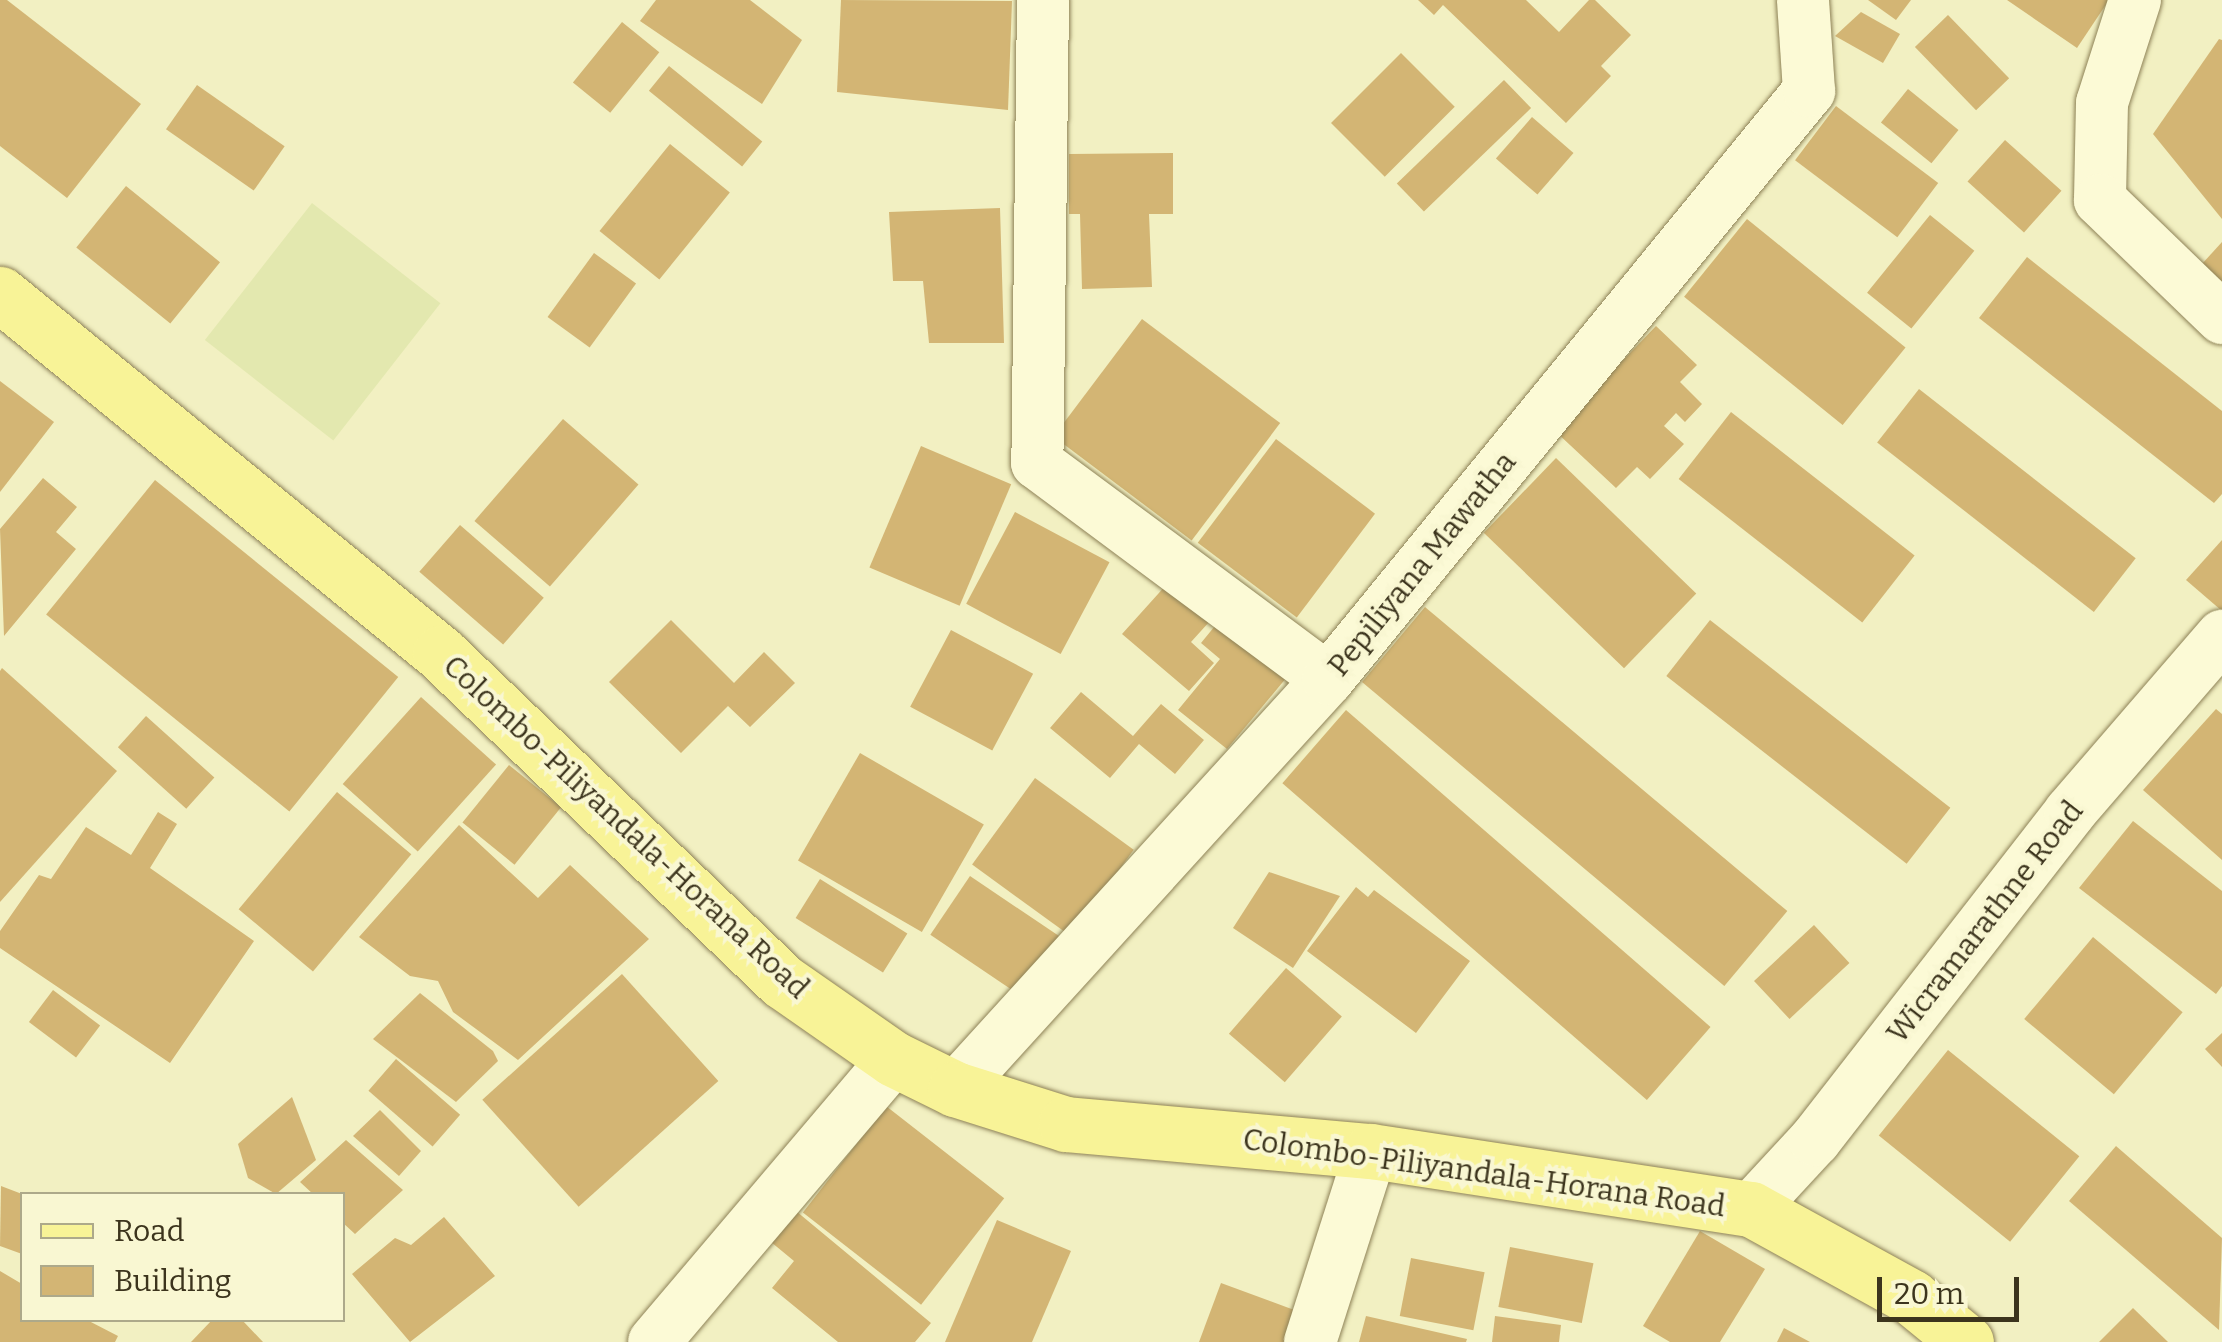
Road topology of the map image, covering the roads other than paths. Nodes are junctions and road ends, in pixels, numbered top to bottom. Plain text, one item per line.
1 (1043, 0) edge
2 (1804, 0) edge
3 (2135, 0) edge
4 (0, 294) edge
5 (2222, 318) edge
6 (2222, 636) edge
7 (1328, 680) junction
8 (894, 1059) junction
9 (955, 1089) junction
10 (1371, 1152) junction
11 (1751, 1210) junction
12 (654, 1342) edge
13 (1310, 1342) edge
14 (1966, 1342) edge

1 - 7 street
2 - 7 street, Pepiliyana Mawatha
3 - 5 street
4 - 8 main road, Colombo-Piliyandala-Horana Road
6 - 11 street, Wicramarathne Road
7 - 9 street, Pepiliyana Mawatha
8 - 9 main road, Colombo-Piliyandala-Horana Road
8 - 12 street
9 - 10 main road, Colombo-Piliyandala-Horana Road
10 - 11 main road, Colombo-Piliyandala-Horana Road
10 - 13 street
11 - 14 main road, Colombo-Piliyandala-Horana Road

